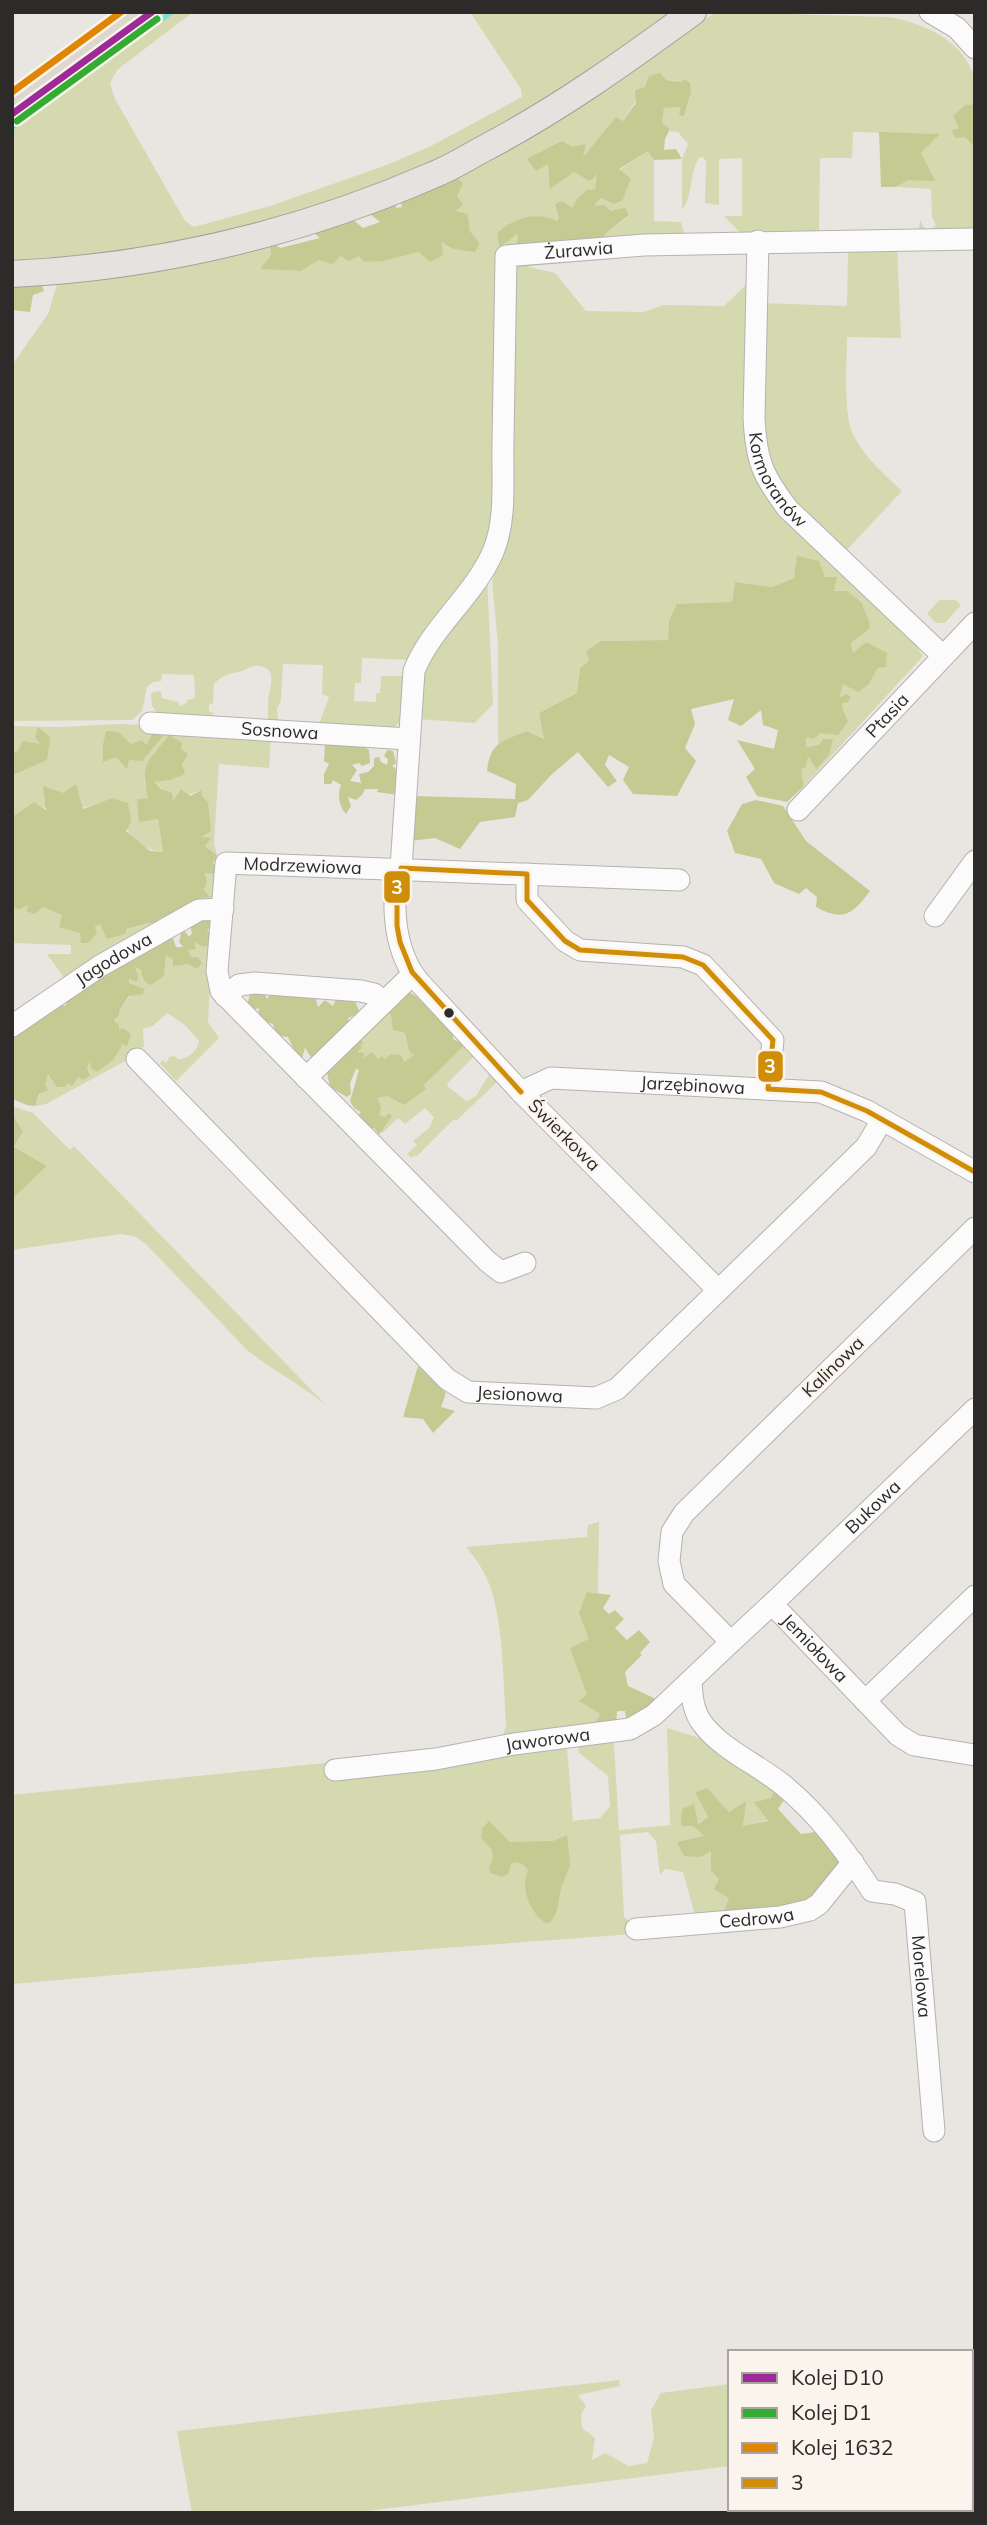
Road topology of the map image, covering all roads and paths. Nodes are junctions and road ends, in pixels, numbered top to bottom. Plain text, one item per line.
1 (693, 12) edge
2 (930, 12) edge
3 (975, 48) edge
4 (975, 239) edge
5 (758, 241) junction
6 (12, 274) edge
7 (480, 573) joint
8 (975, 623) edge
9 (943, 656) junction
10 (150, 723) dead end
11 (409, 738) junction
12 (799, 810) dead end
13 (401, 868) junction
14 (972, 869) edge
15 (527, 874) junction
16 (678, 880) dead end
17 (223, 909) junction
18 (935, 916) dead end
19 (412, 974) junction
20 (225, 996) junction
21 (384, 1002) junction
22 (12, 1026) edge
23 (137, 1059) dead end
24 (306, 1078) junction
25 (768, 1089) junction
26 (521, 1092) junction
27 (882, 1119) junction
28 (975, 1172) edge
29 (975, 1228) edge
30 (524, 1262) dead end
31 (718, 1290) junction
32 (975, 1409) edge
33 (975, 1596) edge
34 (772, 1604) junction
35 (731, 1642) junction
36 (691, 1682) junction
37 (866, 1701) junction
38 (975, 1755) edge
39 (335, 1770) dead end
40 (853, 1862) junction
41 (636, 1929) dead end
42 (934, 2131) dead end

1 - 6 main road
2 - 3 street
4 - 5 street, Żurawia
5 - 7 street, Żurawia
5 - 9 street, Kormoranów
7 - 11 street, Świerkowa
8 - 9 street, Ptasia
9 - 12 street, Ptasia
10 - 11 street, Sosnowa
11 - 13 street, Świerkowa
13 - 15 street, Modrzewiowa
13 - 17 street, Modrzewiowa
13 - 19 street, Świerkowa
14 - 18 street
15 - 16 street, Modrzewiowa
15 - 25 street
17 - 20 street, Modrzewiowa
17 - 22 street, Jagodowa
19 - 21 street
19 - 26 street, Świerkowa
20 - 21 street
20 - 24 street
21 - 24 street
23 - 31 street, Jesionowa
24 - 30 street
25 - 26 street, Jarzębinowa
25 - 27 street, Jarzębinowa
26 - 31 street, Świerkowa
27 - 28 street, Jarzębinowa
27 - 31 street, Jesionowa
29 - 35 street, Kalinowa
32 - 34 street, Bukowa
33 - 37 street
34 - 35 street, Jemiołowa
34 - 37 street, Jemiołowa
35 - 36 street, Jaworowa
36 - 39 street, Jaworowa
36 - 40 street
37 - 38 street, Jemiołowa
40 - 41 street, Cedrowa
40 - 42 street, Morelowa

